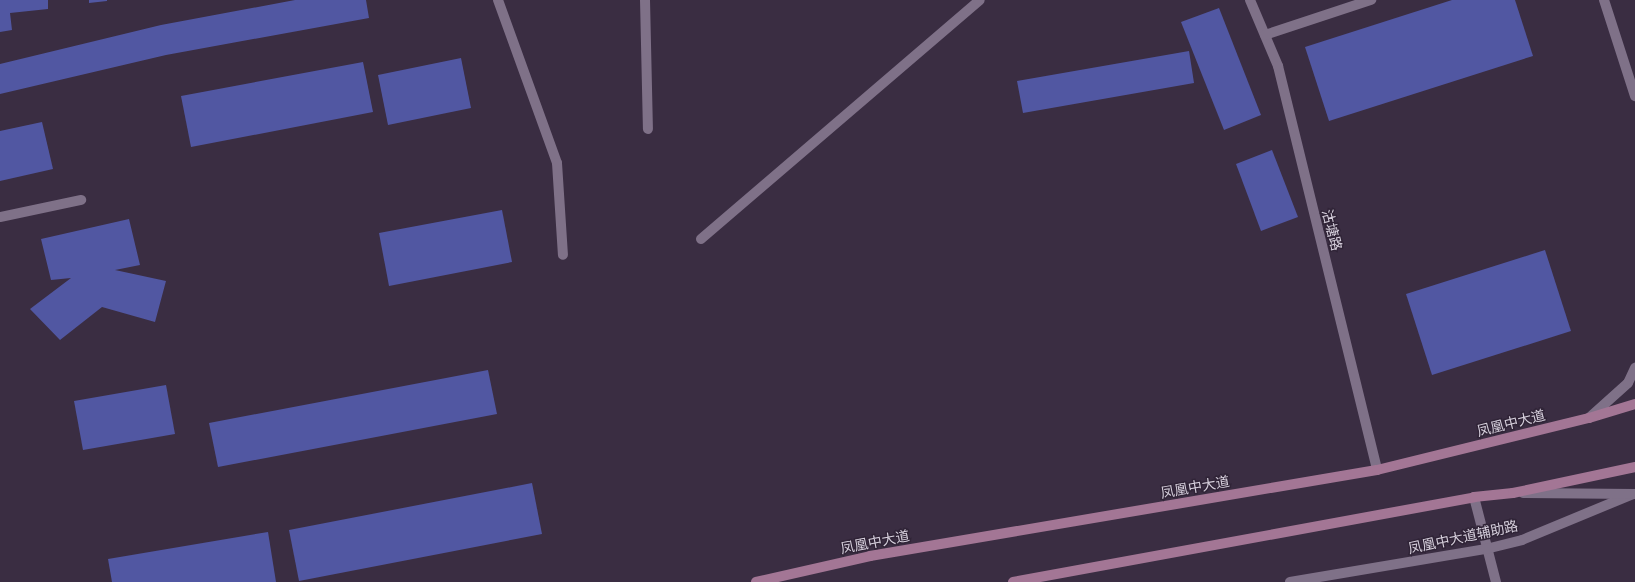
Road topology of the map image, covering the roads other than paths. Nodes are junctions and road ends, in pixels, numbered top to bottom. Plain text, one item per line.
1 (498, 0) edge
2 (645, 0) edge
3 (980, 0) edge
4 (1250, 0) edge
5 (1371, 0) edge
6 (1604, 0) edge
7 (1265, 35) junction
8 (1635, 96) edge
9 (648, 129) dead end
10 (81, 200) dead end
11 (0, 217) edge
12 (701, 239) dead end
13 (563, 255) dead end
14 (1635, 368) edge
15 (1635, 404) edge
16 (1589, 418) junction
17 (1635, 467) edge
18 (1377, 470) junction
19 (1513, 493) junction
20 (1634, 494) edge
21 (1474, 497) junction
22 (1486, 549) junction
23 (756, 582) edge
24 (1012, 582) edge
25 (1290, 582) edge
26 (1496, 582) edge

1 - 13 main road
2 - 9 main road
3 - 12 main road
4 - 7 main road, 沽塘路
5 - 7 main road
6 - 8 main road
7 - 18 main road, 沽塘路
10 - 11 main road
14 - 16 main road
15 - 16 main road, 凤凰中大道
16 - 18 main road, 凤凰中大道
17 - 19 main road
18 - 23 main road, 凤凰中大道
19 - 20 main road
19 - 21 main road
20 - 22 main road, 凤凰中大道辅助路
21 - 22 main road
21 - 24 main road
22 - 25 main road, 凤凰中大道辅助路
22 - 26 main road

